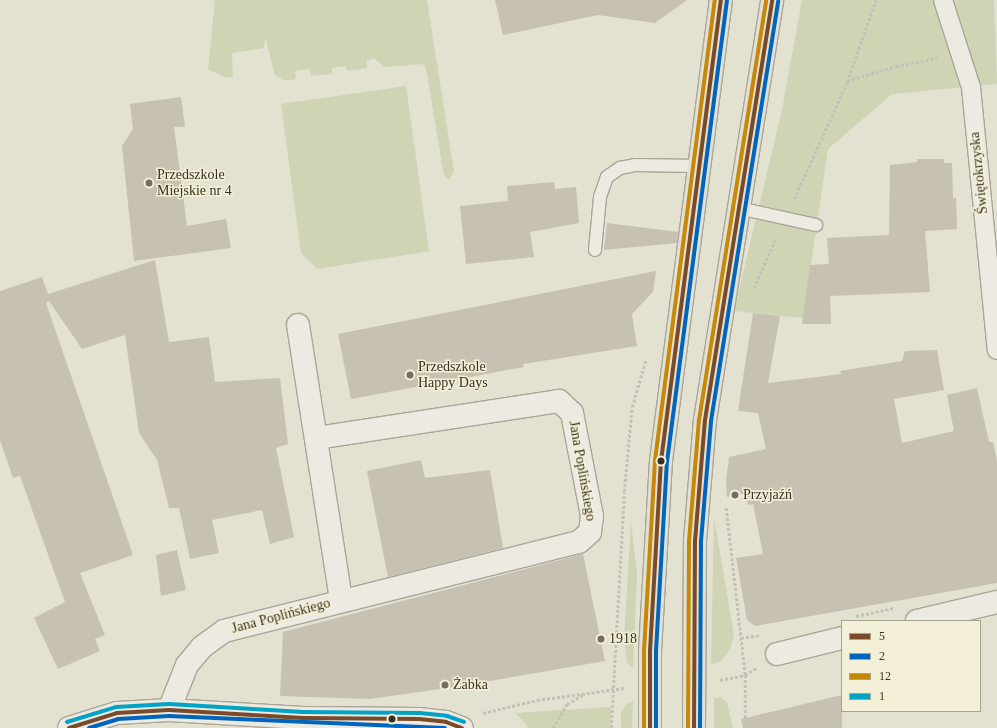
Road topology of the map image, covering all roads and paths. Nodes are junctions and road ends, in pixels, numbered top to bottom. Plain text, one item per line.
1 (722, 0) edge
2 (772, 0) edge
3 (876, 0) edge
4 (943, 0) edge
5 (962, 53) junction
6 (847, 82) junction
7 (700, 166) junction
8 (738, 208) junction
9 (786, 218) junction
10 (816, 225) dead end
11 (595, 250) dead end
12 (753, 290) dead end
13 (298, 325) dead end
14 (997, 350) edge
15 (317, 438) junction
16 (724, 499) dead end
17 (341, 600) junction
18 (997, 602) edge
19 (896, 608) dead end
20 (850, 617) dead end
21 (921, 620) edge
22 (764, 634) dead end
23 (741, 638) junction
24 (841, 638) edge
25 (777, 654) dead end
26 (746, 675) junction
27 (693, 684) junction
28 (649, 686) junction
29 (585, 692) junction
30 (169, 710) junction
31 (379, 724) edge
32 (454, 725) edge
33 (69, 728) edge
34 (553, 728) edge
35 (650, 728) edge
36 (694, 728) edge
37 (745, 728) edge

1 - 7 main road
2 - 8 main road
3 - 6 path
4 - 5 street, Świętokrzyska
5 - 6 path
5 - 14 street, Świętokrzyska
6 - 9 path
7 - 11 lane
7 - 28 main road
8 - 9 lane
8 - 27 main road
9 - 10 lane
9 - 12 path
13 - 15 street, Jana Poplińskiego
15 - 17 street, Jana Poplińskiego
15 - 17 street, Jana Poplińskiego
16 - 23 path
17 - 30 street, Jana Poplińskiego
18 - 21 street
19 - 20 path
22 - 23 path
23 - 26 path
24 - 25 street
26 - 27 path
26 - 37 path
27 - 36 main road
28 - 29 path
28 - 35 main road
29 - 32 path
29 - 34 path
30 - 31 street
30 - 33 street
31 - 32 street

